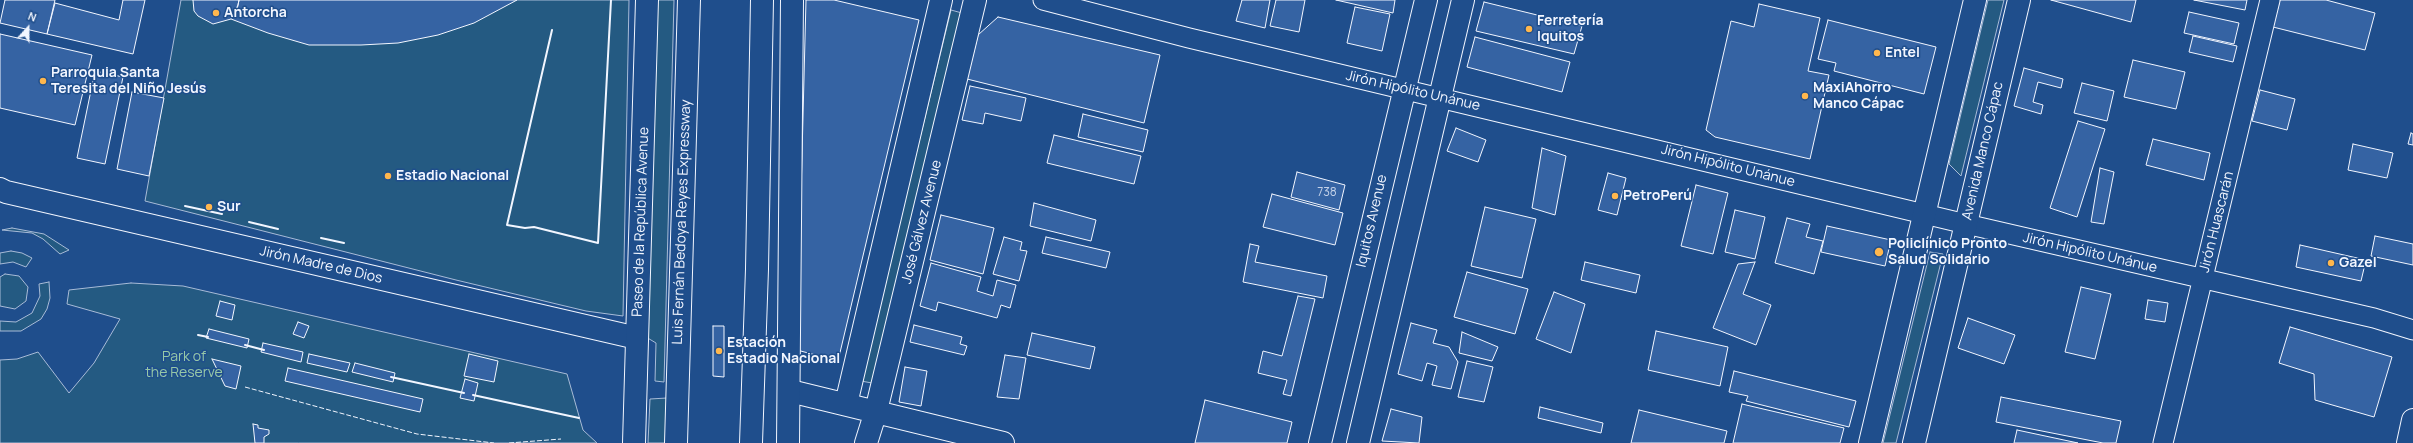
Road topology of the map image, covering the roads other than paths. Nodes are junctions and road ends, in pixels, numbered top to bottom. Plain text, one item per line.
1 (647, 0) edge
2 (689, 0) edge
3 (762, 0) edge
4 (792, 0) edge
5 (941, 0) edge
6 (975, 0) edge
7 (1043, 0) edge
8 (1426, 0) edge
9 (1463, 0) edge
10 (1975, 0) edge
11 (2019, 0) edge
12 (2270, 0) edge
13 (1404, 89) junction
14 (1440, 97) junction
15 (2, 192) edge
16 (1924, 214) junction
17 (1966, 224) junction
18 (2202, 280) junction
19 (2413, 330) edge
20 (637, 338) junction
21 (790, 392) junction
22 (846, 404) junction
23 (876, 411) junction
24 (2413, 420) edge
25 (634, 443) edge
26 (676, 443) edge
27 (751, 443) edge
28 (788, 443) edge
29 (866, 443) edge
30 (1003, 443) edge
31 (1320, 443) edge
32 (1358, 443) edge
33 (1870, 443) edge
34 (1914, 443) edge
35 (2163, 443) edge
36 (2408, 443) edge

1 - 20 main road, Paseo de la República Avenue
2 - 26 main road, Luis Fernán Bedoya Reyes Expressway
3 - 27 main road
4 - 21 main road
5 - 22 main road
6 - 23 main road, José Gálvez Avenue
7 - 13 street, Jirón Hipólito Unánue
8 - 13 main road, Iquitos Avenue
9 - 14 main road
10 - 16 main road
11 - 17 main road, Avenida Manco Cápac
12 - 18 street, Jirón Huascarán
13 - 14 street, Jirón Hipólito Unánue
13 - 31 main road, Iquitos Avenue
14 - 16 street, Jirón Hipólito Unánue
14 - 32 main road
15 - 20 main road, Jirón Madre de Dios
16 - 17 street, Jirón Hipólito Unánue
16 - 33 main road
17 - 18 street, Jirón Hipólito Unánue
17 - 34 main road, Avenida Manco Cápac
18 - 19 street, Jirón Hipólito Unánue
18 - 35 street, Jirón Huascarán
20 - 25 main road, Paseo de la República Avenue
21 - 22 main road
21 - 28 main road
22 - 23 main road
23 - 29 main road, José Gálvez Avenue
23 - 30 main road
24 - 36 main road

